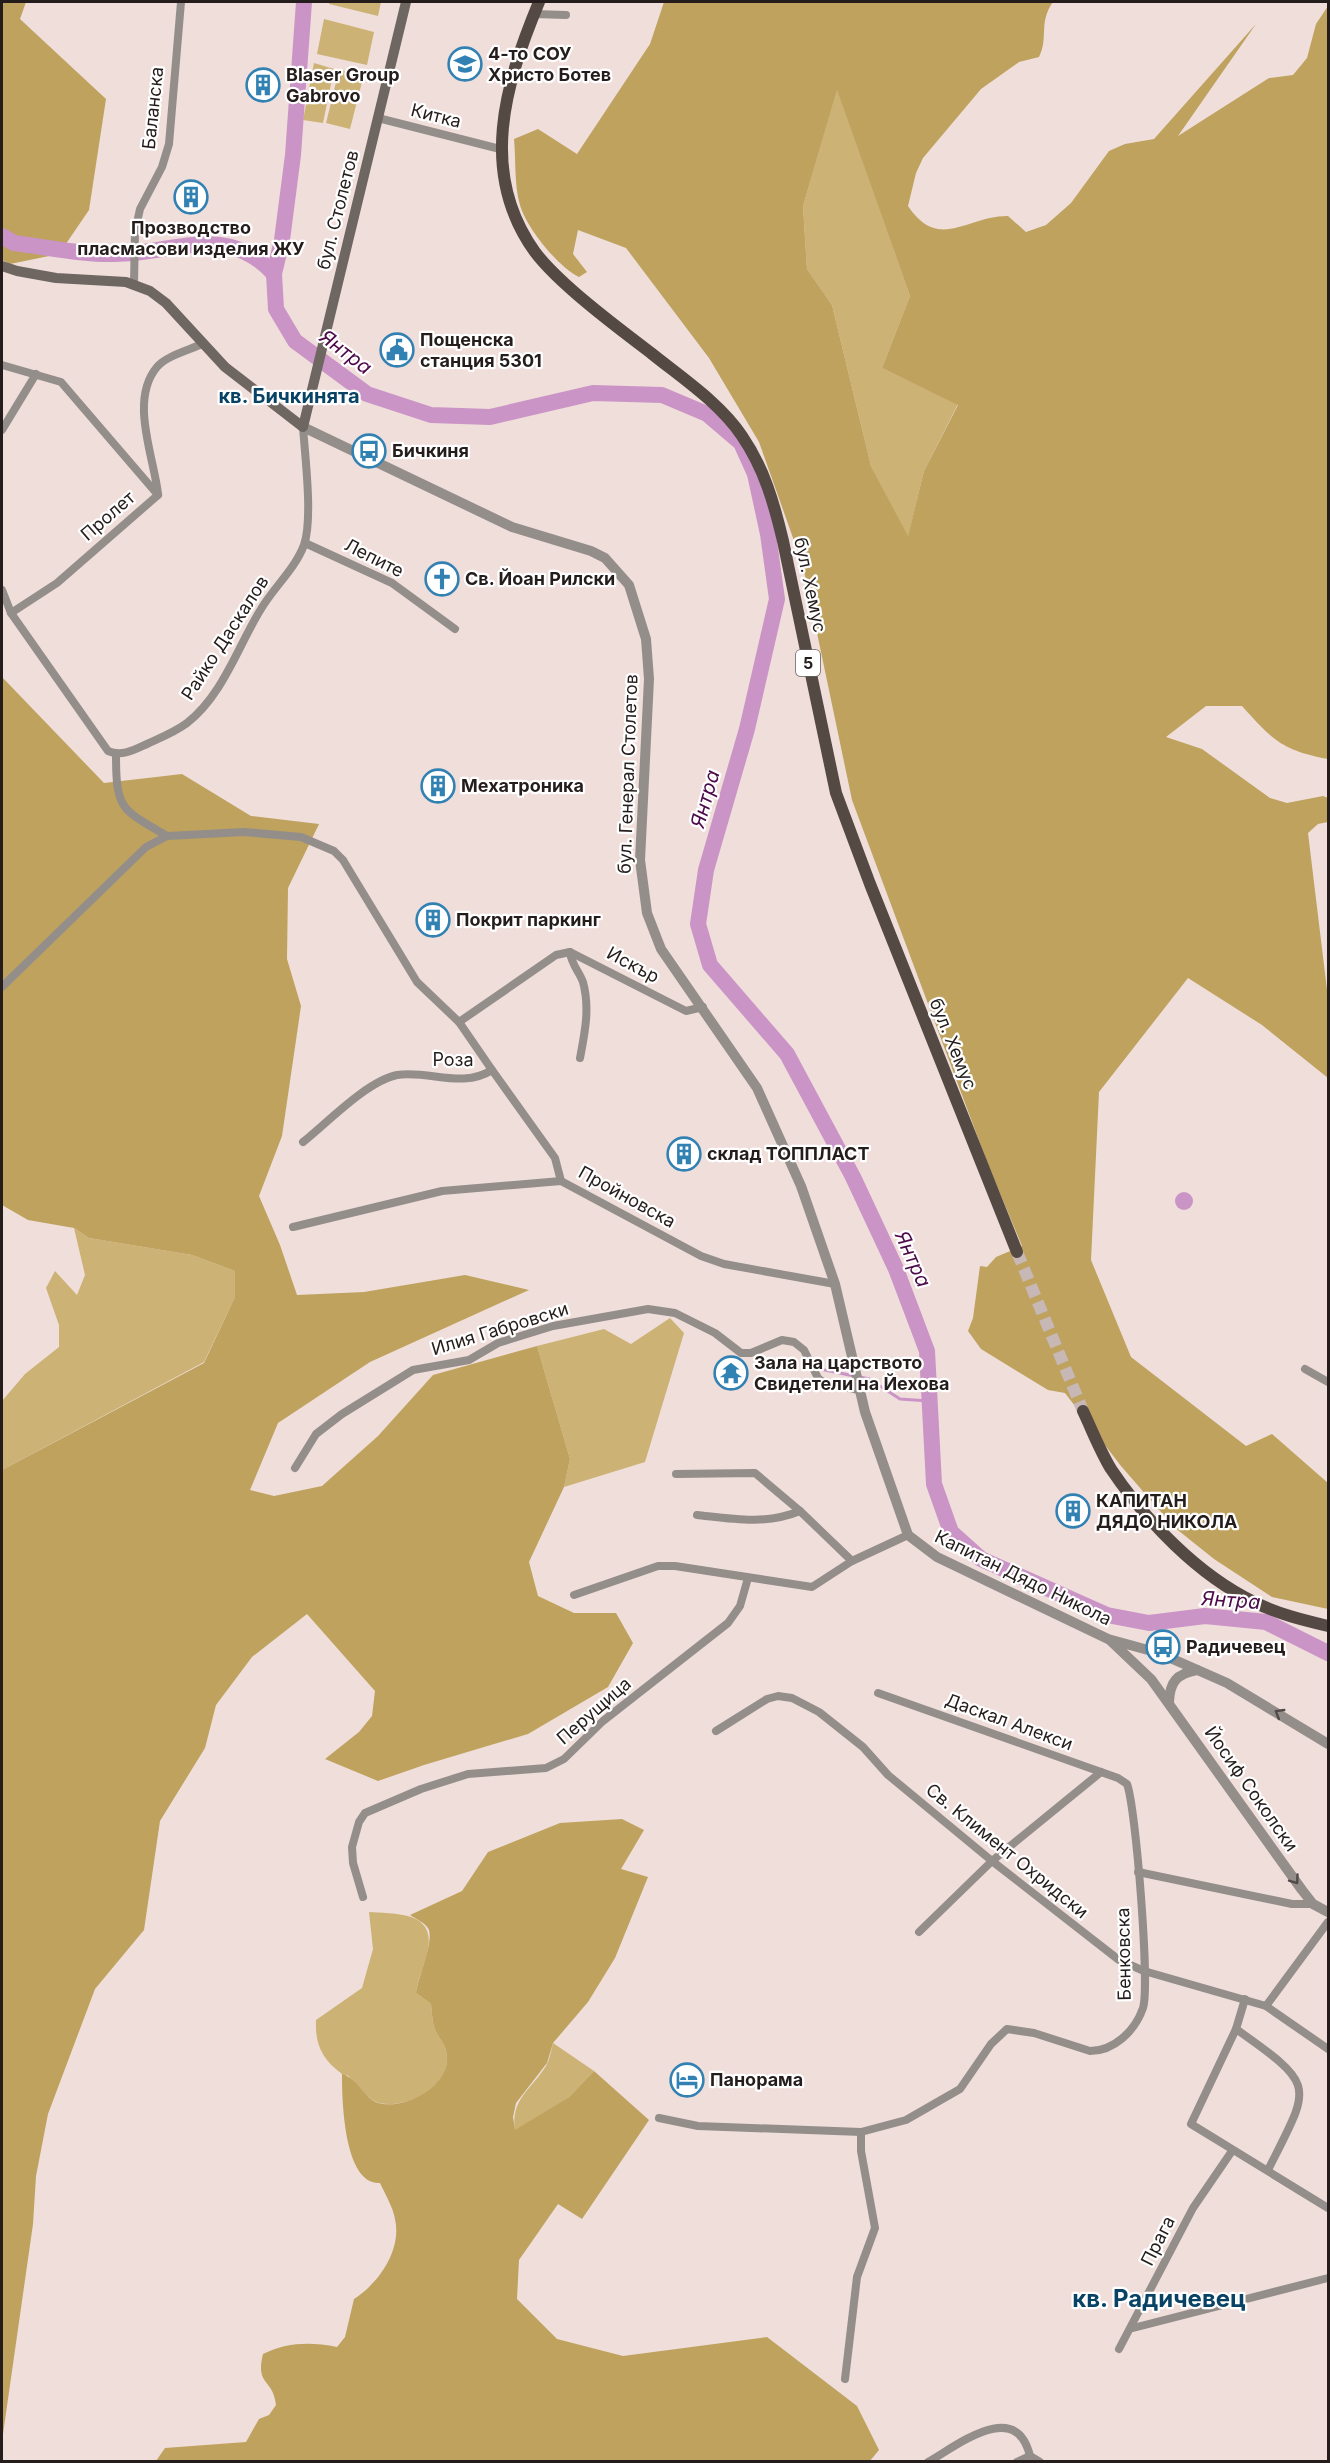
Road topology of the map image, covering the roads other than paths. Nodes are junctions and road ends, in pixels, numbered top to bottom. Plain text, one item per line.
1 (181, 2) edge
2 (406, 2) edge
3 (536, 8) edge
4 (566, 15) dead end
5 (378, 118) junction
6 (500, 149) junction
7 (2, 266) edge
8 (134, 284) junction
9 (202, 344) junction
10 (2, 365) edge
11 (36, 374) junction
12 (303, 427) junction
13 (2, 430) edge
14 (158, 495) junction
15 (305, 543) junction
16 (2, 590) edge
17 (11, 613) junction
18 (456, 629) dead end
19 (116, 754) junction
20 (167, 836) junction
21 (570, 952) junction
22 (2, 987) edge
23 (703, 1007) junction
24 (459, 1022) junction
25 (580, 1058) dead end
26 (492, 1070) junction
27 (303, 1142) dead end
28 (561, 1181) junction
29 (293, 1227) dead end
30 (1017, 1252) tunnel mouth
31 (835, 1284) junction
32 (1305, 1369) dead end
33 (1329, 1382) edge
34 (858, 1386) junction
35 (1083, 1411) tunnel mouth
36 (295, 1468) dead end
37 (676, 1474) dead end
38 (800, 1511) junction
39 (697, 1515) dead end
40 (909, 1535) junction
41 (852, 1561) junction
42 (748, 1578) junction
43 (574, 1595) dead end
44 (1329, 1626) edge
45 (1108, 1639) junction
46 (1197, 1670) junction
47 (878, 1693) dead end
48 (1169, 1702) junction
49 (716, 1731) dead end
50 (1329, 1744) edge
51 (1101, 1773) junction
52 (1127, 1784) joint
53 (992, 1861) junction
54 (1138, 1872) junction
55 (363, 1897) dead end
56 (1313, 1904) junction
57 (1329, 1912) edge
58 (1329, 1922) edge
59 (919, 1932) dead end
60 (1144, 1971) junction
61 (1245, 1999) junction
62 (1266, 2006) junction
63 (1236, 2029) junction
64 (1329, 2049) edge
65 (659, 2118) dead end
66 (861, 2132) junction
67 (1232, 2151) junction
68 (1268, 2170) junction
69 (1329, 2208) edge
70 (1329, 2278) edge
71 (1133, 2328) junction
72 (1119, 2349) dead end
73 (845, 2379) dead end
74 (1030, 2456) junction
75 (928, 2462) edge
76 (1017, 2462) edge
77 (1040, 2462) edge

1 - 8 street, Баланска
2 - 5 main road, бул. Столетов
3 - 4 street
3 - 6 main road, бул. Хемус / 5
5 - 6 street, Китка
5 - 12 main road, бул. Столетов
6 - 30 main road, бул. Хемус / 5
7 - 8 main road
8 - 9 main road
9 - 12 main road
9 - 14 street, Пролет
10 - 11 street
11 - 13 street
11 - 14 street
12 - 15 street, Райко Даскалов
12 - 23 street, бул. Генерал Столетов
14 - 17 street, Пролет
15 - 18 street, Лепите
15 - 19 street, Райко Даскалов
16 - 17 street
17 - 19 street
19 - 20 street
20 - 22 street
20 - 24 street
21 - 23 street, Искър
21 - 24 street
21 - 25 street
23 - 31 street, бул. Генерал Столетов
24 - 26 street
26 - 27 street, Роза
26 - 28 street, Роза
28 - 29 street, Пройновска
28 - 31 street, Пройновска
31 - 34 street, бул. Генерал Столетов
32 - 33 street
34 - 36 street, Илия Габровски
34 - 40 street, Капитан Дядо Никола
35 - 44 main road
37 - 38 street
38 - 39 street
38 - 41 street
40 - 41 street
40 - 45 street, Капитан Дядо Никола
41 - 42 street
42 - 43 street
42 - 55 street, Перущица
45 - 46 street, Капитан Дядо Никола
45 - 48 street, Йосиф Соколски
46 - 48 street
50 -> 46 street, Капитан Дядо Никола
47 - 51 street, Даскал Алекси
48 -> 56 street, Йосиф Соколски
49 - 53 street, Св. Климент Охридски
51 - 52 street, Даскал Алекси
51 - 53 street
52 - 54 street, Бенковска
53 - 59 street
53 - 60 street, Св. Климент Охридски
54 - 56 street
54 - 60 street, Бенковска
56 - 57 street, Йосиф Соколски
58 - 62 street
60 - 61 street, Св. Климент Охридски
60 - 66 street, Бенковска
61 - 62 street, Св. Климент Охридски
61 - 63 street
62 - 64 street, Св. Климент Охридски
63 - 67 street
63 - 68 street
65 - 66 street, Бенковска
66 - 73 street
67 - 68 street
67 - 71 street, Прага
68 - 69 street
70 - 71 street
71 - 72 street, Прага
74 - 75 street
74 - 76 street
74 - 77 street

